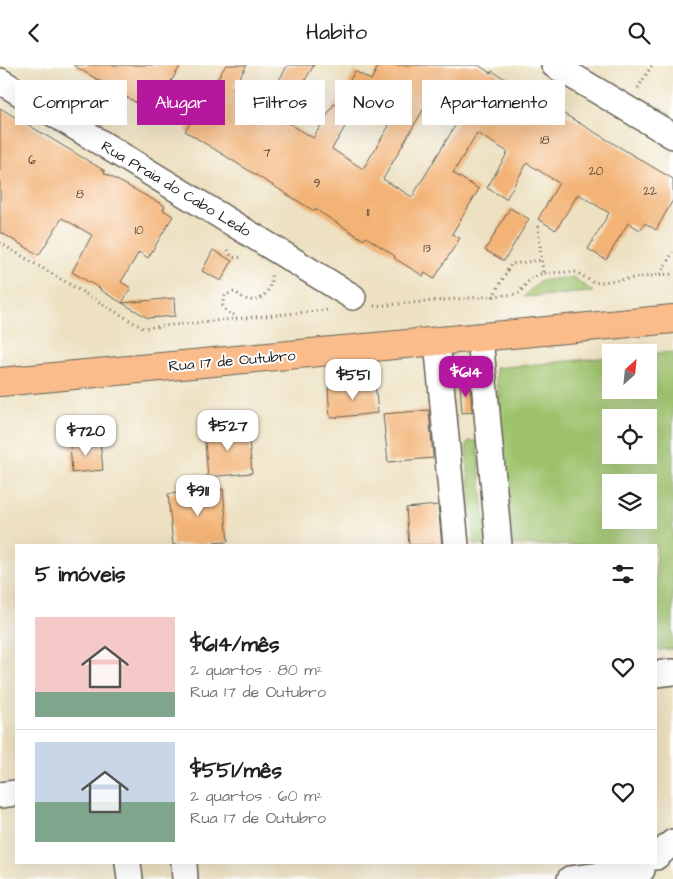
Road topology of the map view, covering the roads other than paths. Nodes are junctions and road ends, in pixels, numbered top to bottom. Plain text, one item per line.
1 (554, 65) edge
2 (0, 81) edge
3 (673, 136) edge
4 (360, 302) road end
5 (673, 319) edge
6 (480, 337) junction
7 (437, 341) junction
8 (0, 382) edge
9 (456, 544) edge
10 (499, 544) edge
11 (673, 672) edge
12 (657, 674) edge
13 (15, 793) edge
14 (0, 795) edge
15 (673, 843) edge
16 (657, 857) edge
17 (128, 864) edge
18 (184, 864) edge
19 (645, 867) edge
20 (130, 879) edge
21 (185, 879) edge
22 (570, 879) edge

1 - 3 street
2 - 4 street, Rua Praia do Cabo Ledo
5 - 6 main road, Rua 17 de Outubro
6 - 7 main road, Rua 17 de Outubro
6 - 10 street
7 - 8 main road, Rua 17 de Outubro
7 - 9 street
11 - 12 street
13 - 14 street
15 - 16 street
17 - 20 street
18 - 21 street
19 - 22 street

